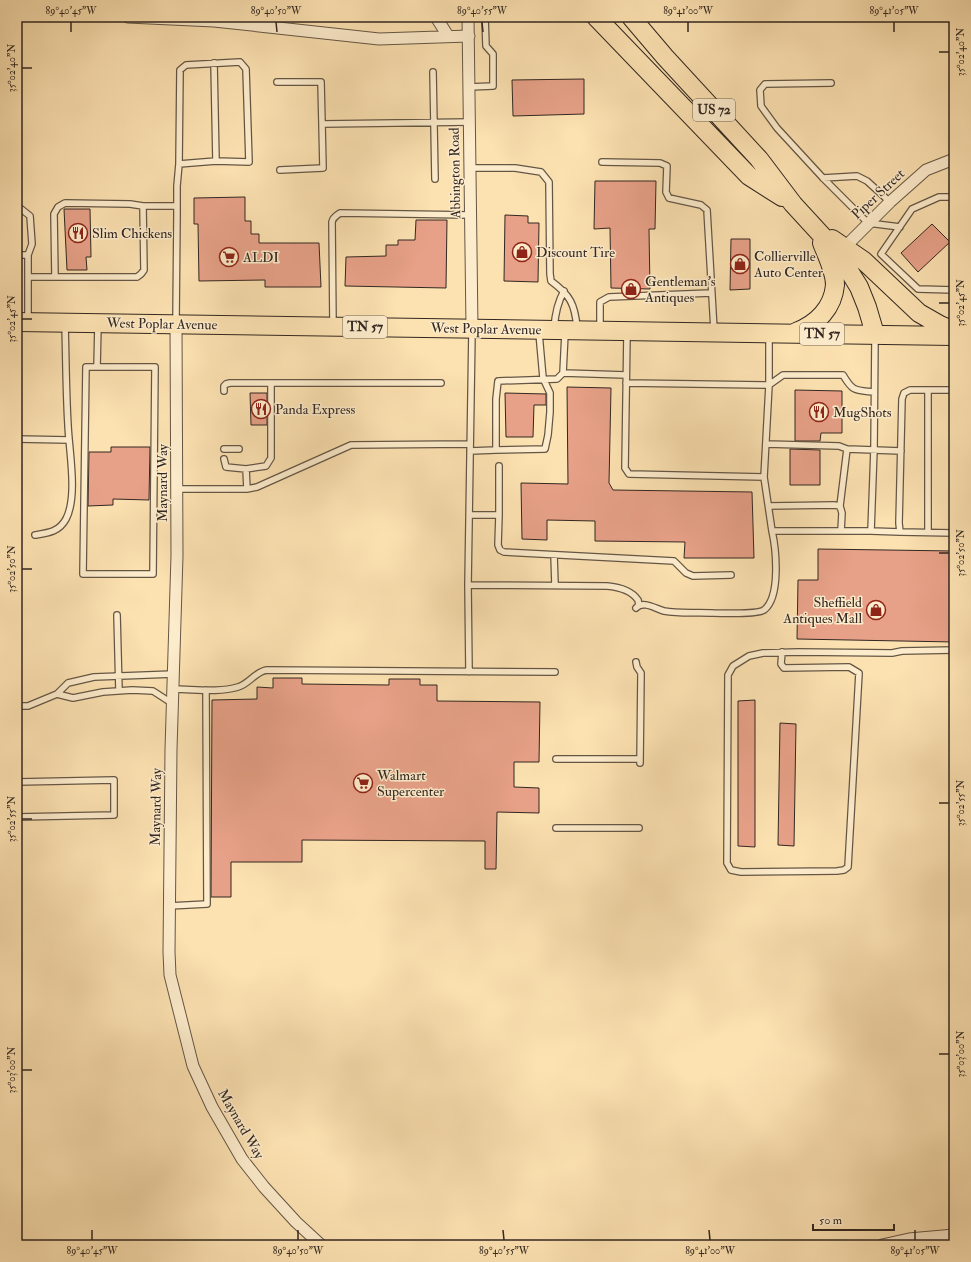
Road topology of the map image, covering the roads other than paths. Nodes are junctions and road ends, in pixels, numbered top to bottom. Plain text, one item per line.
1 (128, 17) edge
2 (436, 17) edge
3 (468, 17) edge
4 (485, 17) edge
5 (596, 17) edge
6 (632, 17) edge
7 (448, 36) junction
8 (469, 36) junction
9 (214, 63) junction
10 (433, 72) dead end
11 (276, 82) dead end
12 (831, 83) dead end
13 (469, 88) junction
14 (470, 122) junction
15 (434, 123) junction
16 (322, 124) junction
17 (954, 159) edge
18 (216, 162) junction
19 (602, 162) dead end
20 (180, 164) junction
21 (470, 168) junction
22 (280, 170) dead end
23 (823, 178) junction
24 (435, 179) dead end
25 (954, 197) edge
26 (890, 202) junction
27 (793, 204) junction
28 (143, 206) junction
29 (177, 206) junction
30 (17, 207) edge
31 (470, 215) junction
32 (868, 224) junction
33 (900, 227) junction
34 (837, 254) junction
35 (17, 255) edge
36 (28, 255) junction
37 (29, 277) junction
38 (55, 277) junction
39 (954, 290) edge
40 (564, 291) junction
41 (712, 293) junction
42 (22, 322) edge
43 (65, 322) junction
44 (98, 323) junction
45 (176, 324) junction
46 (333, 326) junction
47 (472, 328) junction
48 (559, 330) junction
49 (600, 330) junction
50 (627, 331) junction
51 (954, 331) edge
52 (714, 332) junction
53 (769, 333) junction
54 (794, 333) junction
55 (875, 334) junction
56 (954, 336) edge
57 (97, 367) junction
58 (563, 373) junction
59 (626, 375) junction
60 (543, 378) junction
61 (441, 382) dead end
62 (271, 383) junction
63 (626, 383) junction
64 (769, 385) junction
65 (928, 390) junction
66 (954, 390) edge
67 (224, 391) dead end
68 (874, 392) junction
69 (17, 439) edge
70 (68, 440) junction
71 (470, 444) junction
72 (766, 444) junction
73 (224, 449) dead end
74 (239, 449) dead end
75 (847, 449) junction
76 (874, 449) junction
77 (496, 450) junction
78 (470, 451) junction
79 (901, 451) junction
80 (224, 459) dead end
81 (499, 466) dead end
82 (246, 469) junction
83 (764, 477) junction
84 (177, 489) junction
85 (247, 489) junction
86 (769, 506) junction
87 (840, 506) junction
88 (469, 515) junction
89 (499, 515) junction
90 (772, 531) junction
91 (841, 531) junction
92 (871, 531) junction
93 (900, 532) junction
94 (928, 532) junction
95 (954, 533) edge
96 (35, 535) dead end
97 (554, 555) junction
98 (731, 575) dead end
99 (468, 585) junction
100 (555, 585) junction
101 (117, 615) dead end
102 (954, 650) edge
103 (782, 652) junction
104 (636, 662) dead end
105 (469, 672) junction
106 (555, 672) dead end
107 (174, 674) junction
108 (119, 675) junction
109 (173, 689) junction
110 (206, 690) junction
111 (119, 691) junction
112 (56, 694) junction
113 (173, 704) junction
114 (17, 706) edge
115 (556, 759) dead end
116 (17, 782) edge
117 (17, 817) edge
118 (556, 828) dead end
119 (639, 828) dead end
120 (169, 906) junction
121 (954, 1235) edge
122 (321, 1245) edge
123 (882, 1245) edge

1 - 7 street
2 - 7 street
3 - 8 street, Abbington Road
4 - 13 lane
5 - 27 main road, US 72
6 - 27 main road, US 72
7 - 8 street
8 - 13 street, Abbington Road
9 - 18 lane
9 - 18 lane
9 - 20 lane
10 - 15 lane
11 - 16 lane
12 - 23 lane
13 - 14 street, Abbington Road
14 - 15 lane
14 - 21 street, Abbington Road
15 - 16 lane
15 - 24 lane
16 - 22 lane
17 - 26 street, Piper Street
18 - 20 lane
19 - 41 lane
20 - 29 lane
21 - 31 street, Abbington Road
21 - 40 lane
23 - 26 lane
23 - 32 lane
25 - 33 lane
26 - 32 street, Piper Street
27 - 34 main road, US 72
28 - 29 lane
28 - 38 lane
28 - 38 lane
29 - 45 lane
30 - 36 lane
31 - 46 lane
31 - 47 street, Abbington Road
32 - 33 lane
32 - 34 street, Piper Street
33 - 39 lane
34 - 51 main road, US 72
34 - 54 main road
34 - 55 main road, US 72
35 - 36 lane
36 - 37 lane
37 - 38 lane
37 - 42 lane
40 - 48 lane
40 - 48 lane
41 - 49 lane
41 - 52 lane
42 - 43 main road, West Poplar Avenue / TN 57
43 - 44 main road, West Poplar Avenue / TN 57
43 - 70 lane
44 - 45 main road, West Poplar Avenue / TN 57
44 - 57 lane
45 - 46 main road, West Poplar Avenue / TN 57
45 - 84 street, Maynard Way
46 - 47 main road, West Poplar Avenue / TN 57
47 - 48 main road, West Poplar Avenue / TN 57
47 - 71 lane
48 - 49 main road, West Poplar Avenue / TN 57
48 - 58 lane
48 - 60 lane
49 - 50 main road, West Poplar Avenue / TN 57
50 - 52 main road, West Poplar Avenue / TN 57
50 - 59 lane
52 - 53 main road, West Poplar Avenue / TN 57
53 - 54 main road, West Poplar Avenue / TN 57
53 - 64 lane
54 - 55 main road, West Poplar Avenue / TN 57
55 - 56 main road, West Poplar Avenue
55 - 68 lane
57 - 57 lane
58 - 59 lane
58 - 60 lane
59 - 63 lane
60 - 77 lane
60 - 77 lane
61 - 62 lane
62 - 67 lane
62 - 82 lane
63 - 64 lane
63 - 83 lane
64 - 68 lane
64 - 72 lane
65 - 66 lane
65 - 79 lane
65 - 94 lane
66 - 95 lane
68 - 76 lane
69 - 70 lane
70 - 96 lane
71 - 78 lane
71 - 85 lane
72 - 75 lane
72 - 83 lane
73 - 74 lane
75 - 76 lane
75 - 87 lane
76 - 79 lane
76 - 92 lane
77 - 78 lane
78 - 88 lane
79 - 93 lane
80 - 82 lane
81 - 89 lane
82 - 85 lane
83 - 86 lane
84 - 85 lane
84 - 107 street, Maynard Way
86 - 87 lane
86 - 90 lane
87 - 91 lane
88 - 89 lane
88 - 99 lane
89 - 97 lane
90 - 91 lane
90 - 100 lane
91 - 92 lane
92 - 93 lane
93 - 94 lane
94 - 95 lane
97 - 98 lane
97 - 100 lane
99 - 100 lane
99 - 105 lane
101 - 108 lane
102 - 103 lane
103 - 103 lane
104 - 115 lane
105 - 106 lane
105 - 110 lane
107 - 108 lane
107 - 109 street, Maynard Way
108 - 111 lane
108 - 112 lane
109 - 110 lane
109 - 113 street, Maynard Way
110 - 120 lane
111 - 112 lane
111 - 113 lane
112 - 114 lane
113 - 120 street, Maynard Way
116 - 117 lane
118 - 119 lane
120 - 122 street, Maynard Way
121 - 123 street

